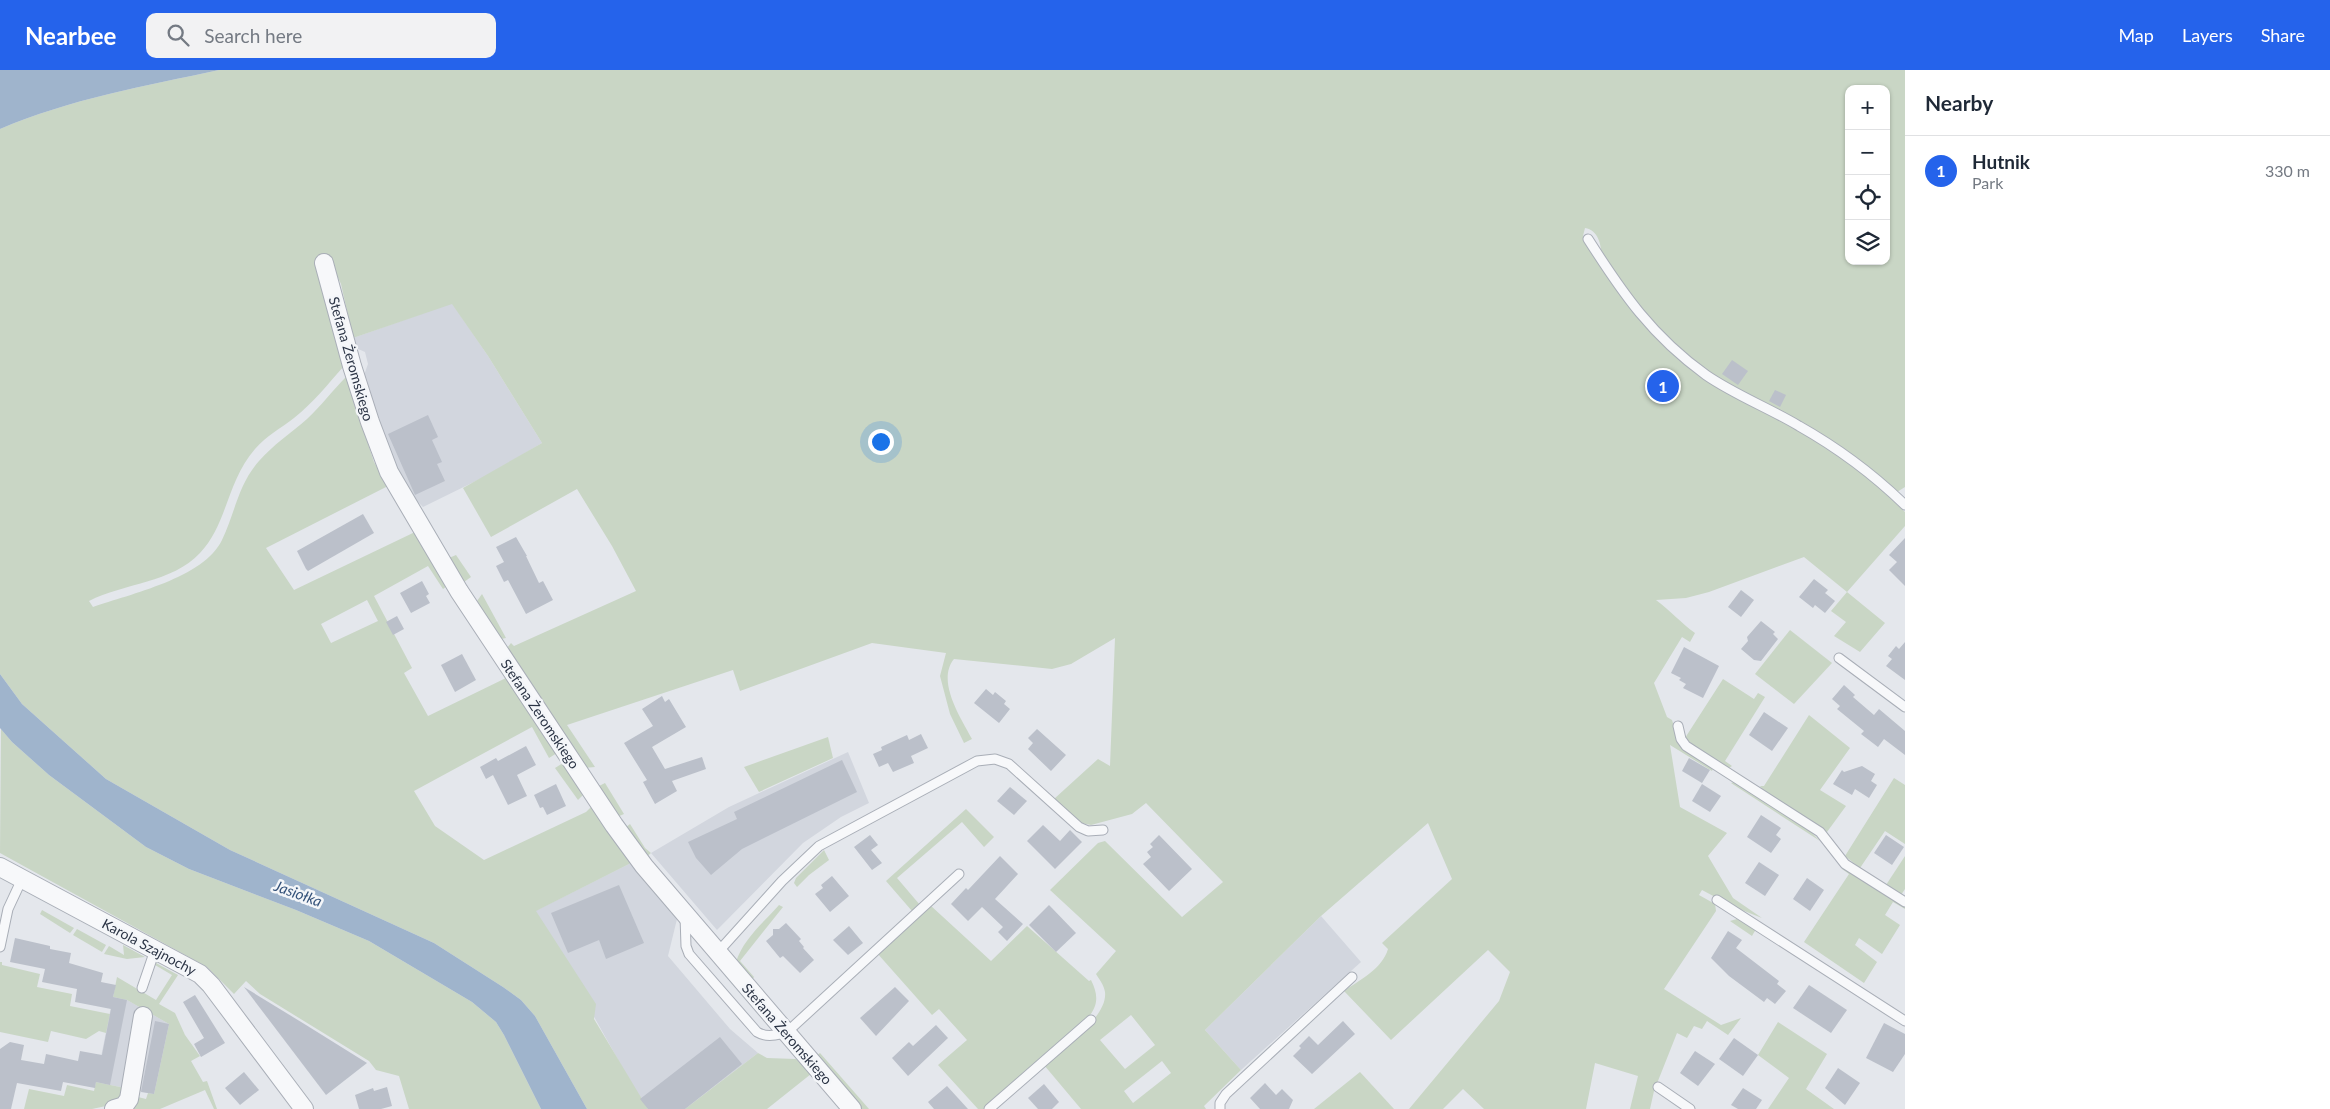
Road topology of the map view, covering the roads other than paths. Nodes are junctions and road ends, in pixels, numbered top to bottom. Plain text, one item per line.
1 (1588, 239) dead end
2 (324, 263) dead end
3 (1905, 505) edge
4 (1840, 658) dead end
5 (1905, 707) edge
6 (1678, 726) dead end
7 (1103, 830) dead end
8 (0, 867) edge
9 (959, 874) dead end
10 (22, 879) junction
11 (1717, 900) dead end
12 (1905, 902) edge
13 (685, 916) junction
14 (0, 947) edge
15 (155, 950) junction
16 (718, 952) junction
17 (1352, 976) dead end
18 (142, 988) dead end
19 (143, 1016) dead end
20 (1091, 1020) dead end
21 (1905, 1021) edge
22 (786, 1033) junction
23 (1658, 1087) dead end
24 (114, 1109) edge
25 (304, 1109) edge
26 (852, 1109) edge
27 (989, 1109) edge
28 (1220, 1109) edge
29 (1690, 1109) edge

1 - 3 lane
2 - 13 street, Stefana Żeromskiego
4 - 5 lane
6 - 12 lane
7 - 16 lane
8 - 10 street, Karola Szajnochy
9 - 22 lane
10 - 14 lane
10 - 15 street, Karola Szajnochy
11 - 21 lane
13 - 16 street, Stefana Żeromskiego
13 - 22 lane
15 - 18 lane
15 - 25 street, Karola Szajnochy
16 - 22 street, Stefana Żeromskiego
17 - 28 lane
19 - 24 street
20 - 27 lane
22 - 26 street, Stefana Żeromskiego
23 - 29 lane

